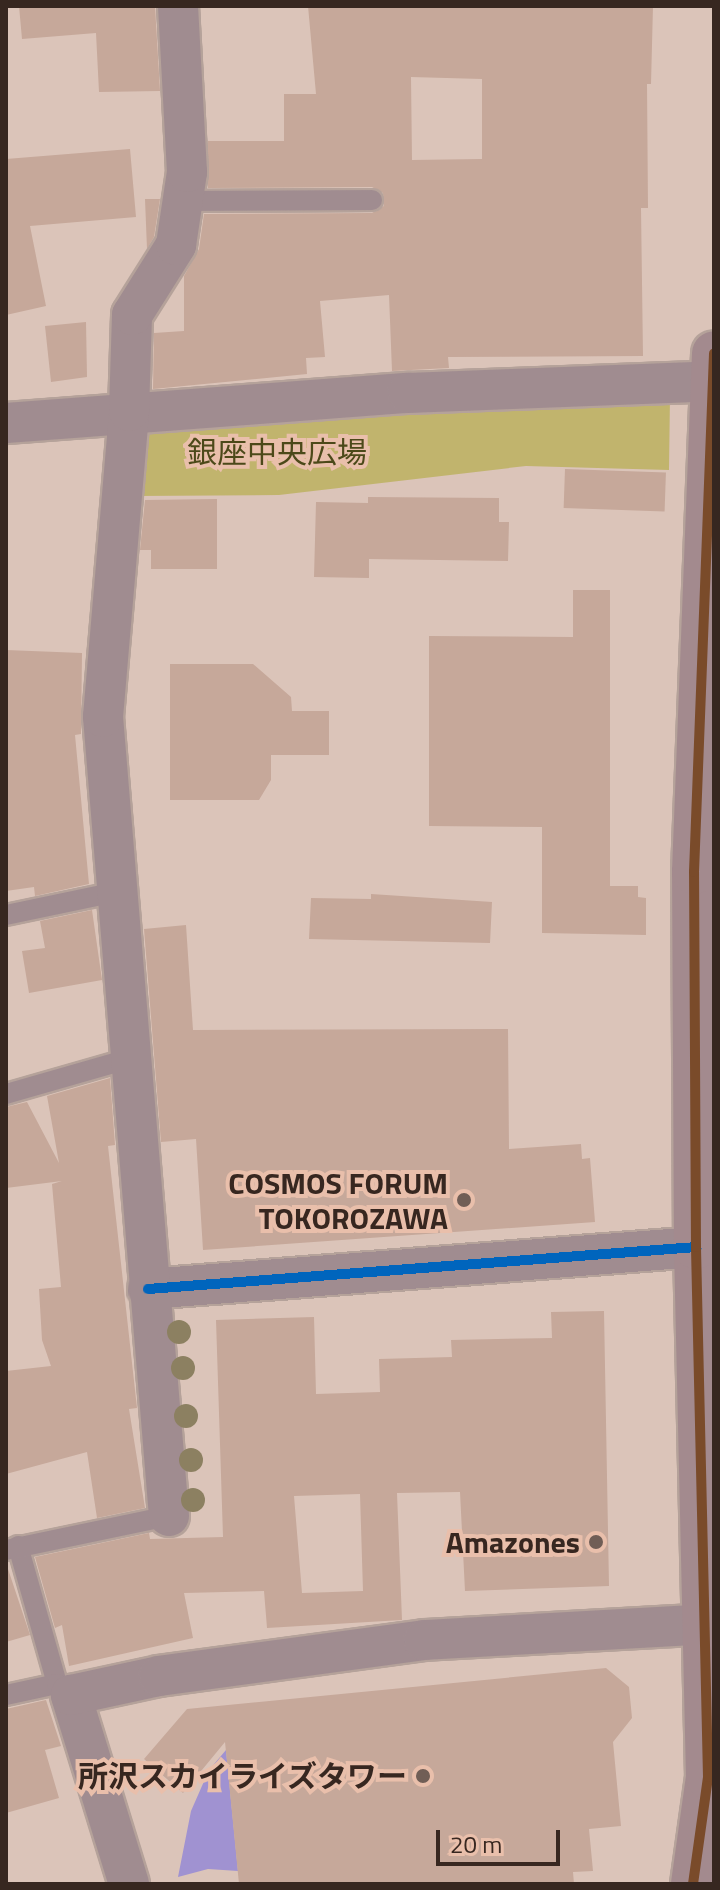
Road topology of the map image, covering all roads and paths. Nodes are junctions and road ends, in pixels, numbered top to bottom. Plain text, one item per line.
1 (178, 6) edge
2 (372, 200) dead end
3 (183, 201) junction
4 (713, 372) edge
5 (129, 411) junction
6 (6, 423) edge
7 (704, 871) edge
8 (116, 892) junction
9 (6, 915) edge
10 (128, 1059) junction
11 (6, 1094) edge
12 (696, 1247) junction
13 (148, 1289) junction
14 (169, 1516) joint
15 (12, 1548) edge
16 (711, 1626) edge
17 (64, 1689) junction
18 (6, 1695) edge
19 (129, 1884) edge
20 (693, 1884) edge

1 - 3 street
2 - 3 lane
3 - 5 street
4 - 5 street
4 - 7 main road
5 - 6 street
5 - 8 street
7 - 12 main road
8 - 9 lane
8 - 10 street
10 - 11 lane
10 - 13 street
12 - 13 street
12 - 16 main road
13 - 14 street
14 - 15 lane
15 - 17 lane
16 - 17 street
16 - 20 main road
17 - 18 lane
17 - 19 street

